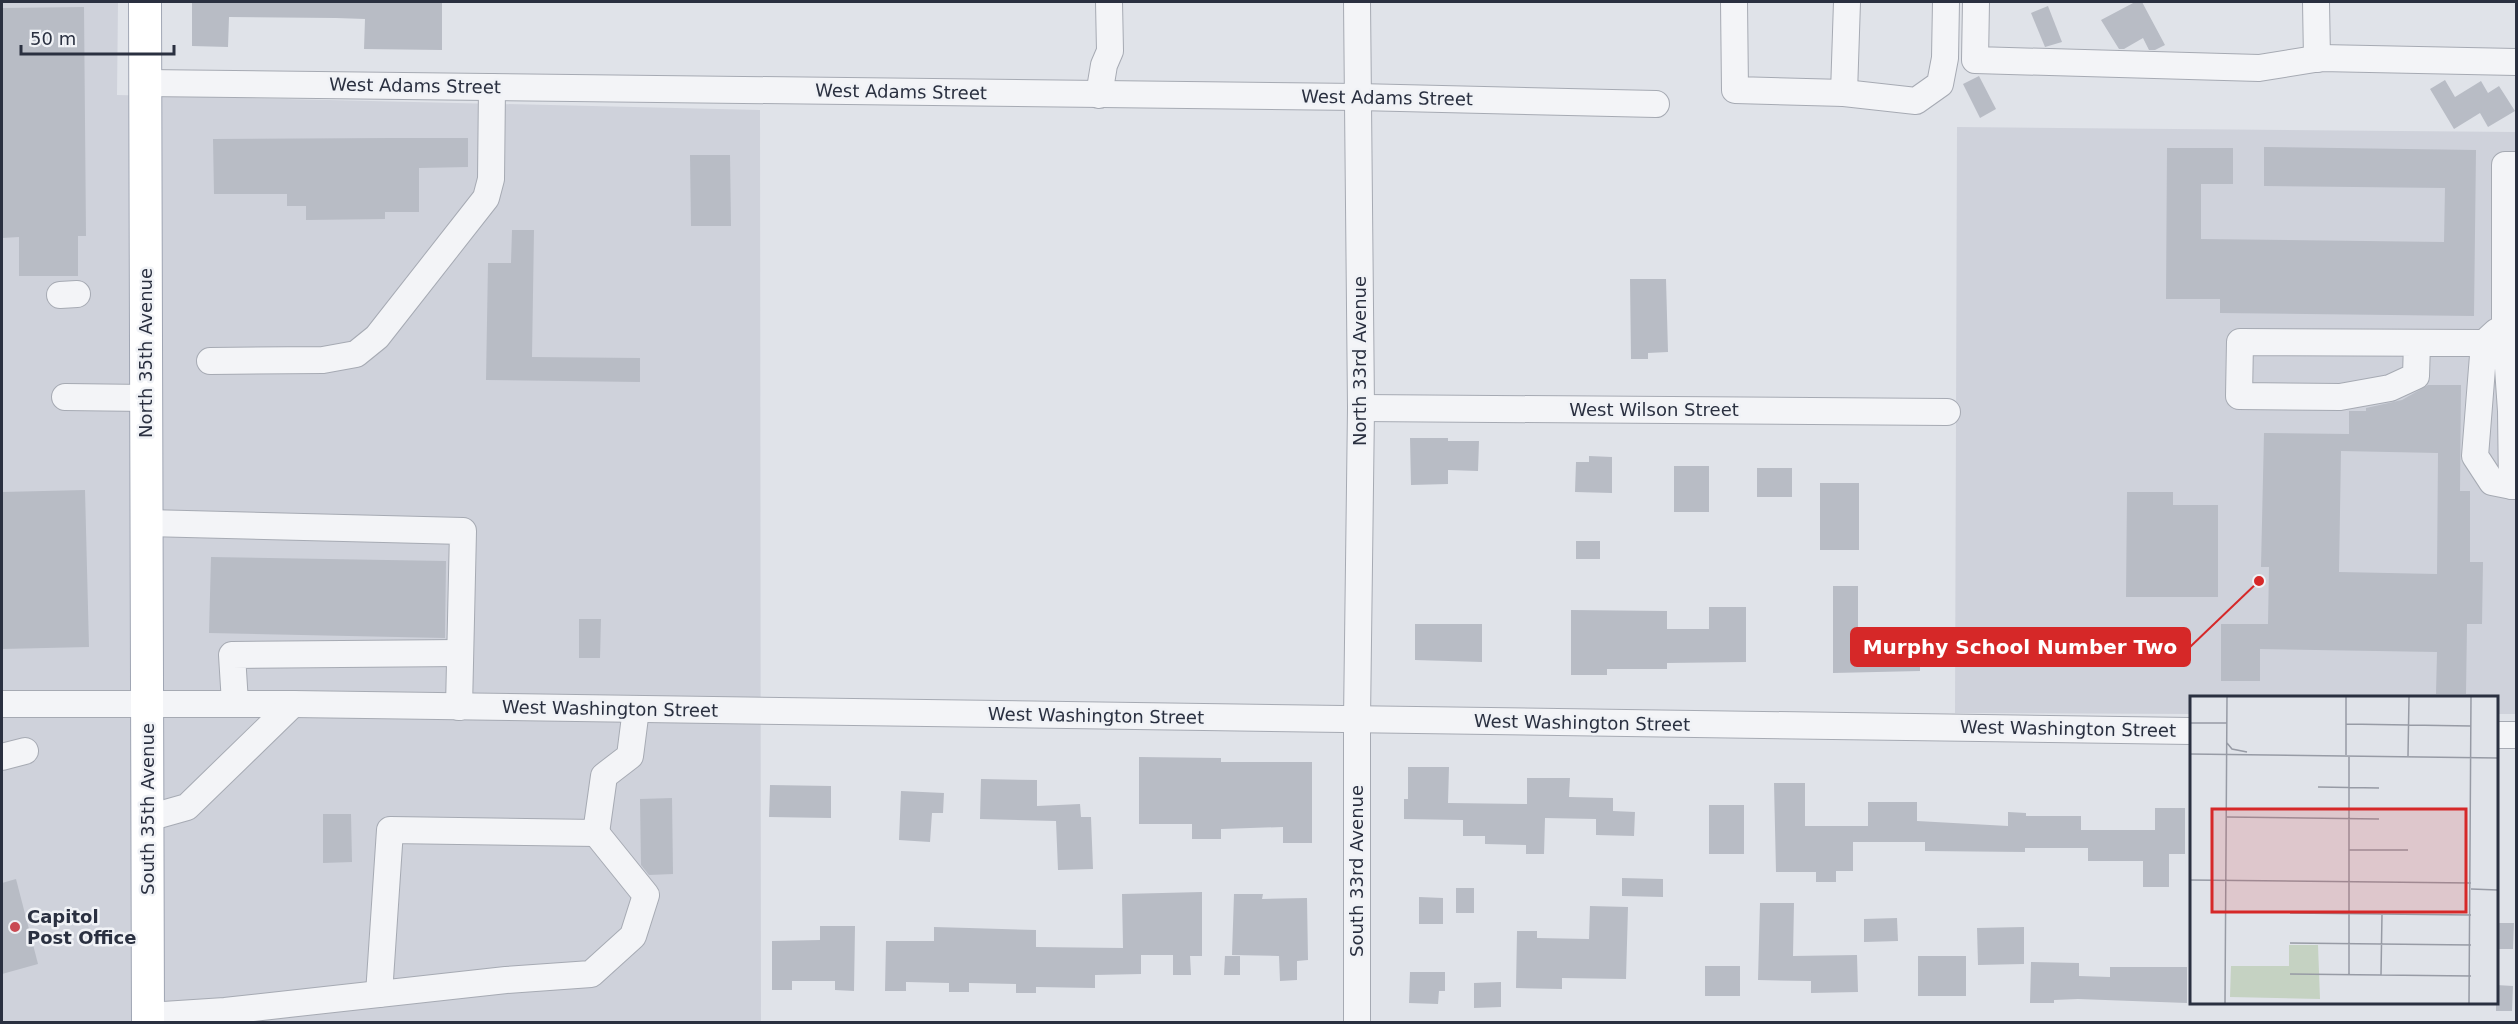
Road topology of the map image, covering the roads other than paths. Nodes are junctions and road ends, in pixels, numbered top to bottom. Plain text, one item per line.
1 (145, 2) edge
2 (1109, 2) edge
3 (1357, 2) edge
4 (1734, 2) edge
5 (1847, 2) edge
6 (1946, 2) edge
7 (1976, 2) edge
8 (2316, 2) edge
9 (2317, 59) junction
10 (2517, 62) edge
11 (146, 83) junction
12 (492, 87) junction
13 (1844, 93) junction
14 (1099, 95) junction
15 (1358, 97) junction
16 (1656, 104) dead end
17 (2517, 165) edge
18 (2505, 324) junction
19 (2417, 343) junction
20 (2484, 343) junction
21 (210, 361) dead end
22 (65, 397) dead end
23 (146, 398) junction
24 (1361, 408) junction
25 (1947, 412) dead end
26 (2514, 486) edge
27 (147, 523) junction
28 (460, 653) junction
29 (235, 703) junction
30 (2, 704) edge
31 (147, 704) junction
32 (293, 704) junction
33 (459, 707) junction
34 (636, 709) junction
35 (1357, 720) junction
36 (2190, 731) edge
37 (2497, 735) edge
38 (2517, 735) edge
39 (148, 818) junction
40 (596, 833) junction
41 (379, 994) junction
42 (148, 1019) edge
43 (1357, 1023) edge

1 - 11 main road, North 35th Avenue
2 - 14 street
3 - 15 street, North 33rd Avenue
4 - 13 street
5 - 13 street
6 - 13 street
7 - 9 street
8 - 9 street
9 - 10 street
11 - 12 street, West Adams Street
11 - 23 main road, North 35th Avenue
12 - 14 street, West Adams Street
12 - 21 street
14 - 15 street, West Adams Street
15 - 16 street, West Adams Street
15 - 24 street, North 33rd Avenue
17 - 18 street
18 - 20 street
18 - 26 street
19 - 19 street
19 - 20 street
20 - 26 street
22 - 23 street
23 - 27 main road, North 35th Avenue
24 - 25 street, West Wilson Street
24 - 35 street, North 33rd Avenue
27 - 28 street
27 - 31 main road, North 35th Avenue
28 - 29 street
28 - 33 street
29 - 31 street, West Washington Street
29 - 32 street, West Washington Street
30 - 31 street, West Washington Street
31 - 39 main road, South 35th Avenue
32 - 33 street, West Washington Street
32 - 39 street
33 - 34 street, West Washington Street
34 - 35 street, West Washington Street
34 - 40 street
35 - 36 street, West Washington Street
35 - 43 street, South 33rd Avenue
37 - 38 street
39 - 42 main road, South 35th Avenue
40 - 41 street
40 - 41 street
41 - 42 street

